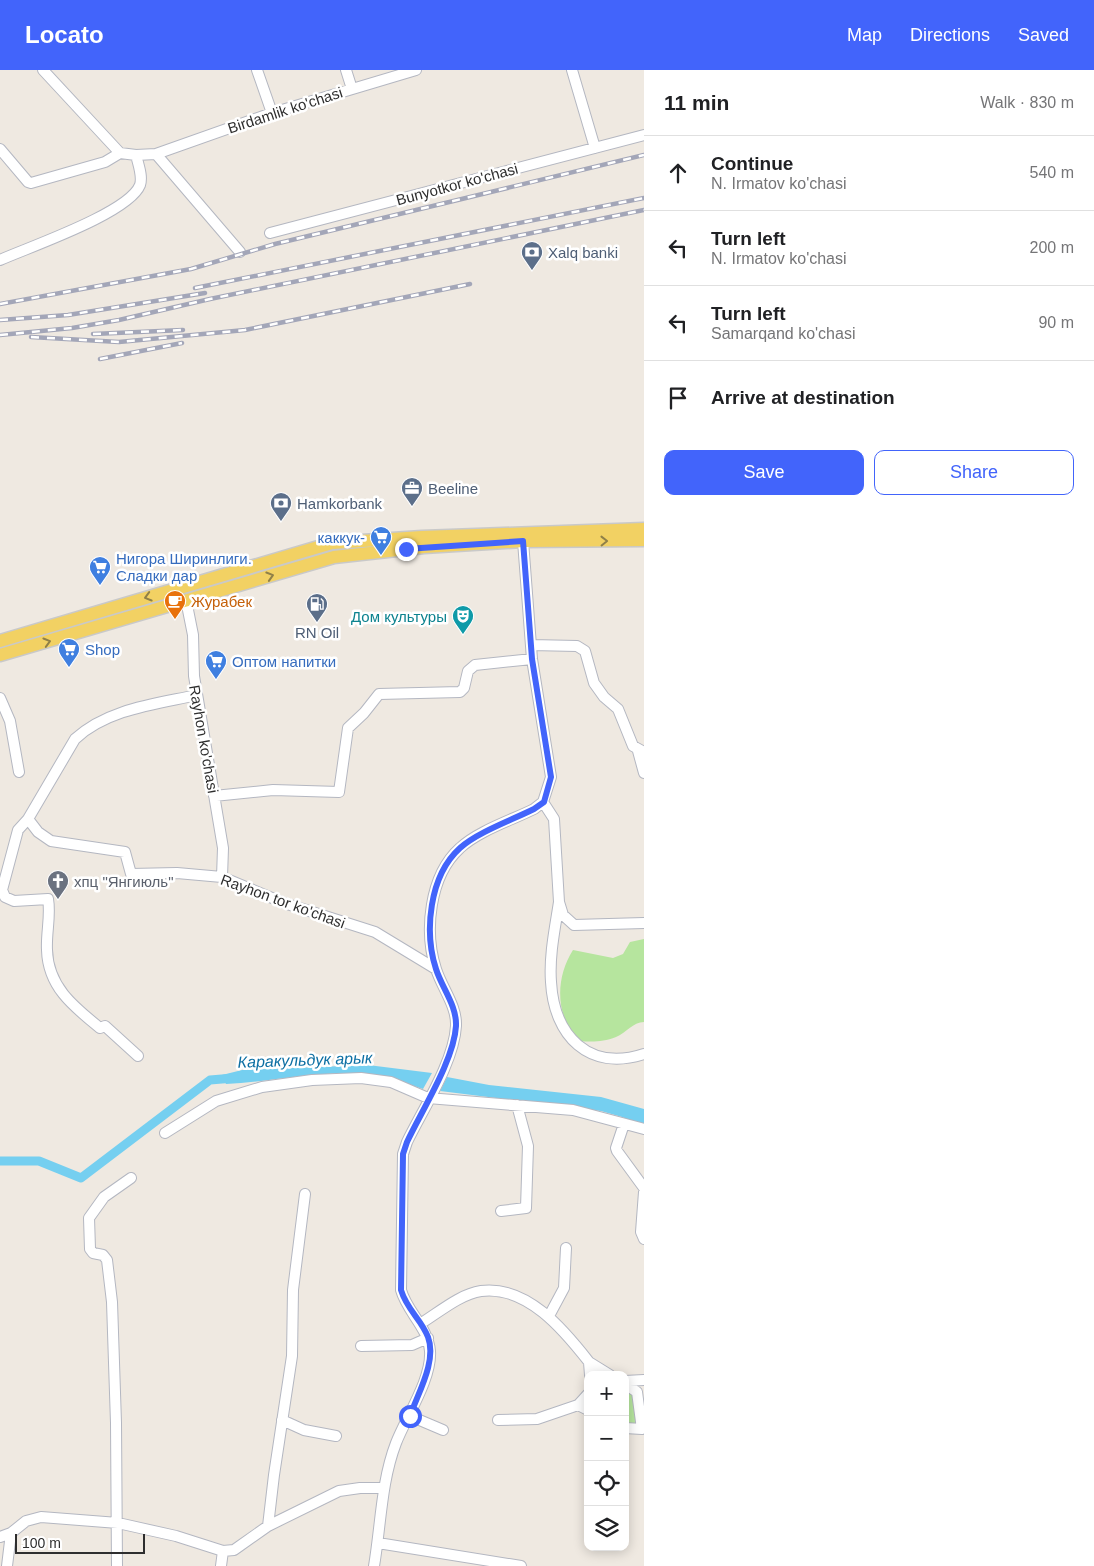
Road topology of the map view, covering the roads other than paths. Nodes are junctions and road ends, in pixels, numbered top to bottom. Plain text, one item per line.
1 (43, 70) edge
2 (257, 70) edge
3 (346, 70) edge
4 (416, 70) edge
5 (572, 70) edge
6 (352, 89) junction
7 (272, 113) junction
8 (644, 135) edge
9 (595, 148) junction
10 (0, 149) edge
11 (120, 152) junction
12 (156, 154) junction
13 (136, 155) junction
14 (270, 233) dead end
15 (240, 252) dead end
16 (0, 260) edge
17 (644, 529) edge
18 (644, 540) edge
19 (523, 541) junction
20 (186, 600) junction
21 (0, 641) edge
22 (530, 645) junction
23 (0, 655) edge
24 (532, 659) junction
25 (197, 695) junction
26 (0, 698) edge
27 (641, 752) edge
28 (19, 772) dead end
29 (644, 773) edge
30 (214, 796) junction
31 (544, 802) junction
32 (28, 819) junction
33 (222, 877) junction
34 (559, 902) junction
35 (644, 923) edge
36 (436, 969) junction
37 (644, 1054) edge
38 (138, 1056) dead end
39 (428, 1098) junction
40 (517, 1105) junction
41 (624, 1124) junction
42 (644, 1129) edge
43 (166, 1133) dead end
44 (131, 1178) dead end
45 (644, 1188) edge
46 (644, 1192) edge
47 (305, 1194) dead end
48 (501, 1211) dead end
49 (644, 1239) edge
50 (566, 1248) dead end
51 (549, 1316) junction
52 (420, 1324) junction
53 (428, 1338) junction
54 (361, 1346) dead end
55 (589, 1362) junction
56 (590, 1371) edge
57 (604, 1371) edge
58 (644, 1380) edge
59 (629, 1382) edge
60 (629, 1386) edge
61 (583, 1408) edge
62 (410, 1416) junction
63 (282, 1420) junction
64 (498, 1420) dead end
65 (629, 1428) edge
66 (443, 1430) dead end
67 (336, 1436) dead end
68 (384, 1488) junction
69 (118, 1523) junction
70 (268, 1526) junction
71 (11, 1533) junction
72 (0, 1537) edge
73 (378, 1543) junction
74 (223, 1551) junction
75 (7, 1566) edge
76 (117, 1566) edge
77 (221, 1566) edge
78 (374, 1566) edge
79 (520, 1566) edge

1 - 11 street
2 - 7 street
3 - 6 street
4 - 6 street, Birdamlik ko'chasi
5 - 9 street
6 - 7 street, Birdamlik ko'chasi
7 - 12 street, Birdamlik ko'chasi
8 - 9 street, Bunyotkor ko'chasi
9 - 14 street, Bunyotkor ko'chasi
10 - 11 street
11 - 13 street
12 - 13 street
12 - 15 street
13 - 16 street
17 -> 21 main road
19 -> 18 main road
20 -> 19 main road
19 - 22 street
23 -> 20 main road
20 - 25 street, Rayhon ko'chasi
22 - 24 street
22 - 27 street
24 - 30 street
24 - 31 street
25 - 30 street, Rayhon ko'chasi
25 - 32 street
26 - 28 street
27 - 29 street
30 - 33 street, Rayhon ko'chasi
31 - 34 street
31 - 36 street
32 - 33 street, Rayhon tor ko'chasi
32 - 38 street
33 - 36 street, Rayhon tor ko'chasi
34 - 35 street
34 - 37 street
36 - 39 street
39 - 40 street
39 - 43 street
39 - 52 street
40 - 41 street
40 - 48 street
41 - 42 street
41 - 45 street
44 - 69 street
46 - 49 street
47 - 63 street
50 - 51 street
51 - 52 street
51 - 55 street
52 - 53 street
53 - 54 street
53 - 62 street
55 - 56 street
55 - 57 street
58 - 59 street
60 - 65 street
61 - 64 street
62 - 66 street
62 - 68 street
63 - 67 street
63 - 70 street
68 - 70 street
68 - 73 street
69 - 71 street
69 - 74 street
69 - 76 street
70 - 74 street
71 - 72 street
71 - 75 street
73 - 78 street
73 - 79 street
74 - 77 street

